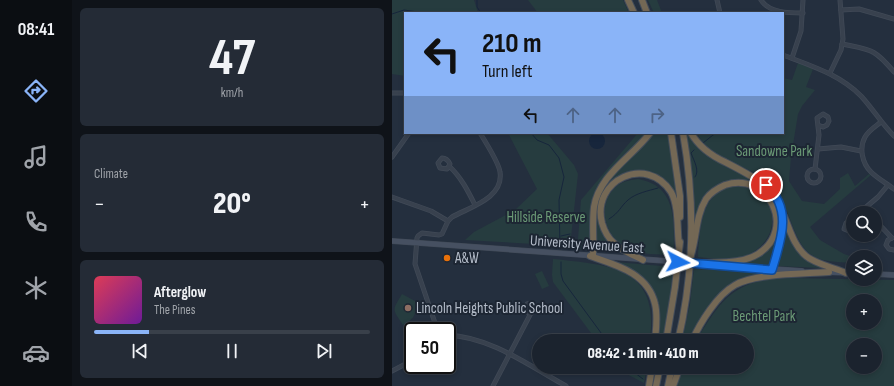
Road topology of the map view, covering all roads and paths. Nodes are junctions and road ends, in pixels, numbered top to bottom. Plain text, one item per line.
1 (628, 0) edge
2 (642, 0) edge
3 (717, 0) edge
4 (761, 0) edge
5 (803, 0) edge
6 (840, 0) edge
7 (841, 10) junction
8 (634, 12) edge
9 (647, 12) edge
10 (720, 12) edge
11 (803, 13) junction
12 (894, 20) edge
13 (842, 44) junction
14 (784, 55) edge
15 (792, 58) junction
16 (894, 72) edge
17 (830, 73) junction
18 (392, 93) edge
19 (404, 93) edge
20 (881, 122) junction
21 (818, 125) dead end
22 (408, 134) edge
23 (481, 134) edge
24 (649, 134) edge
25 (671, 134) edge
26 (683, 134) edge
27 (692, 134) edge
28 (894, 136) edge
29 (818, 149) junction
30 (861, 150) junction
31 (392, 157) edge
32 (449, 166) dead end
33 (815, 169) dead end
34 (888, 185) junction
35 (894, 189) edge
36 (392, 197) edge
37 (475, 205) junction
38 (870, 206) edge
39 (782, 211) junction
40 (448, 221) junction
41 (882, 227) edge
42 (893, 239) edge
43 (392, 241) edge
44 (417, 243) junction
45 (679, 246) junction
46 (894, 250) edge
47 (591, 256) junction
48 (690, 258) junction
49 (643, 260) junction
50 (701, 263) junction
51 (772, 270) junction
52 (829, 272) junction
53 (846, 272) edge
54 (846, 273) edge
55 (882, 274) edge
56 (894, 275) edge
57 (531, 313) dead end
58 (435, 322) edge
59 (656, 334) edge
60 (667, 334) edge
61 (679, 334) edge
62 (696, 334) edge
63 (456, 336) edge
64 (510, 354) junction
65 (404, 365) edge
66 (392, 371) edge
67 (651, 374) edge
68 (659, 374) edge
69 (671, 374) edge
70 (677, 374) edge
71 (493, 386) edge
72 (566, 386) edge
73 (649, 386) edge
74 (656, 386) edge
75 (668, 386) edge
76 (673, 386) edge

1 - 8 highway
2 - 9 highway
3 - 10 street
4 - 11 street
5 - 11 street
6 - 7 street
7 - 12 street
7 - 13 street
11 - 15 street
13 - 16 street
13 - 17 street
14 - 15 street
15 - 17 street
17 - 20 street
18 - 19 street
20 - 28 street
20 - 30 street
21 - 29 street
22 - 31 street
23 - 37 street
24 - 47 highway
25 - 45 highway
26 - 48 highway
27 - 39 highway
29 - 30 street
29 - 33 street
30 - 34 street
32 - 37 street
34 - 35 street
34 - 38 street
36 - 40 street
37 - 40 street
39 - 51 highway
39 - 53 highway
40 - 44 street
41 - 42 street
42 - 46 street
43 - 44 main road, University Avenue East
44 - 47 main road, University Avenue East
44 - 58 street
45 - 49 highway
45 - 60 highway
47 - 49 main road, University Avenue East
47 - 59 highway
48 - 50 highway
48 - 61 highway
49 - 50 main road, University Avenue East, bridge
50 - 51 main road, University Avenue East
51 - 52 main road, University Avenue East
52 - 54 main road, University Avenue East
52 - 62 highway
55 - 56 main road
57 - 64 street
63 - 64 street
64 - 71 street
64 - 72 street
65 - 66 street
67 - 73 highway
68 - 74 highway
69 - 75 highway
70 - 76 highway

